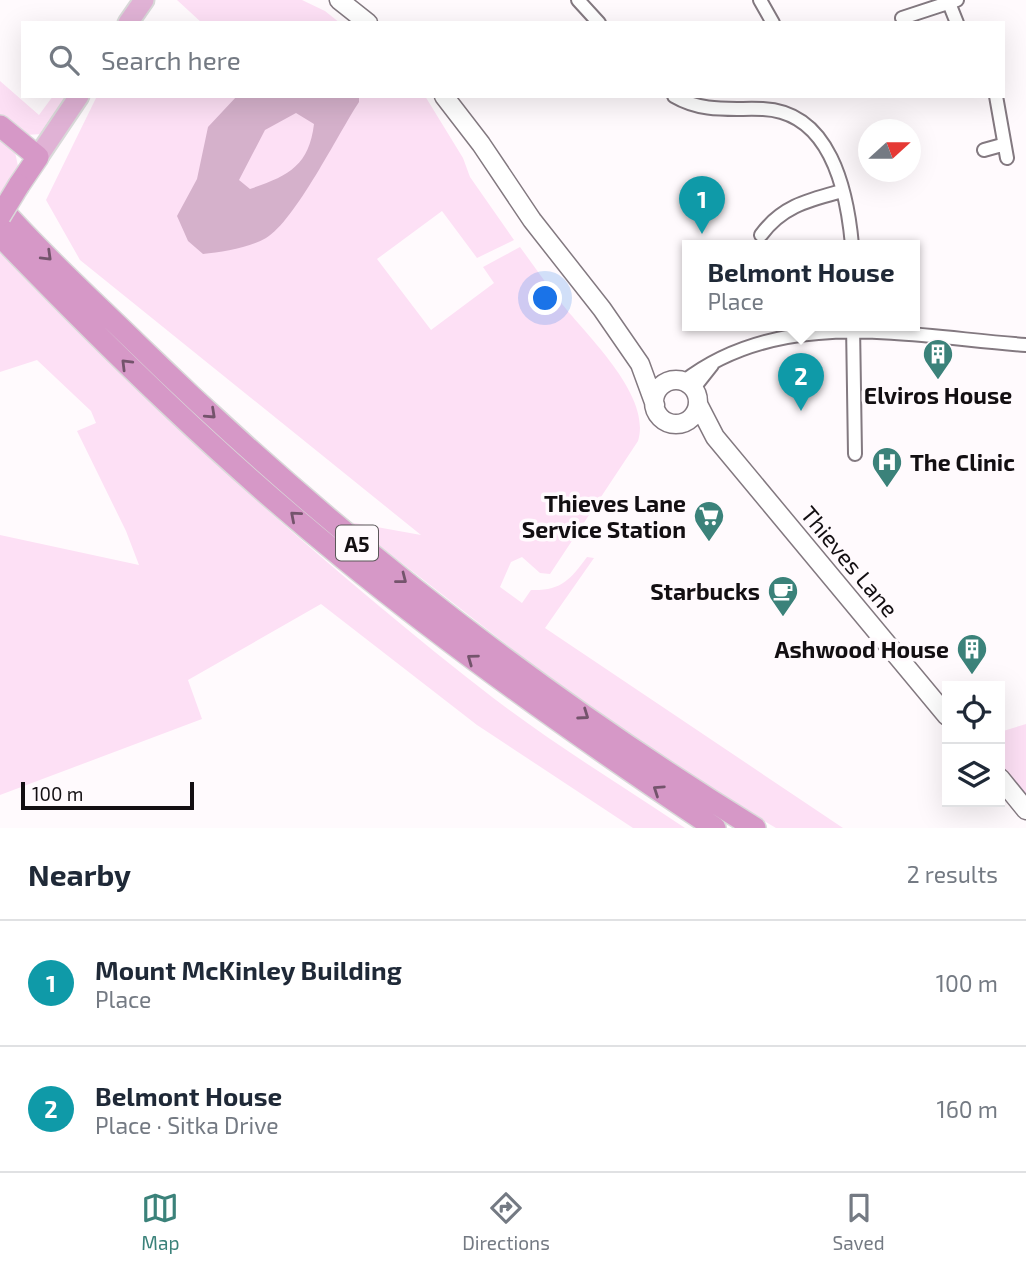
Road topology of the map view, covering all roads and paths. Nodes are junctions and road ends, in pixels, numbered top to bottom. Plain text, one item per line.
1 (144, 0) edge
2 (339, 0) edge
3 (578, 0) edge
4 (760, 0) edge
5 (953, 1) edge
6 (902, 18) dead end
7 (129, 21) edge
8 (365, 21) edge
9 (597, 21) edge
10 (772, 21) edge
11 (957, 21) edge
12 (78, 98) edge
13 (445, 98) edge
14 (679, 98) edge
15 (996, 98) edge
16 (0, 126) edge
17 (984, 150) dead end
18 (38, 157) junction
19 (842, 191) junction
20 (0, 207) edge
21 (0, 216) edge
22 (761, 235) dead end
23 (0, 236) edge
24 (851, 240) edge
25 (828, 331) edge
26 (853, 331) edge
27 (884, 331) edge
28 (1026, 345) edge
29 (640, 364) junction
30 (685, 389) junction
31 (655, 405) junction
32 (682, 424) junction
33 (715, 437) junction
34 (855, 454) dead end
35 (942, 710) edge
36 (1005, 784) edge
37 (1026, 810) edge
38 (715, 828) edge
39 (755, 828) edge

1 - 7 main road
2 - 8 main road
3 - 9 street
4 - 10 street
5 - 6 street
5 - 11 street
12 - 18 main road
13 - 29 main road
14 - 19 street
15 - 17 street
16 - 18 highway
18 - 21 highway, bridge
19 - 22 street
19 - 24 street
20 -> 39 highway, A5
38 -> 23 highway, A5
25 - 30 street
26 - 34 street
27 - 28 street
29 - 30 main road
29 - 31 main road
30 - 31 main road
30 - 32 main road
30 - 33 main road, Thieves Lane
31 - 32 main road
32 - 33 main road
33 - 35 main road, Thieves Lane
36 - 37 main road

